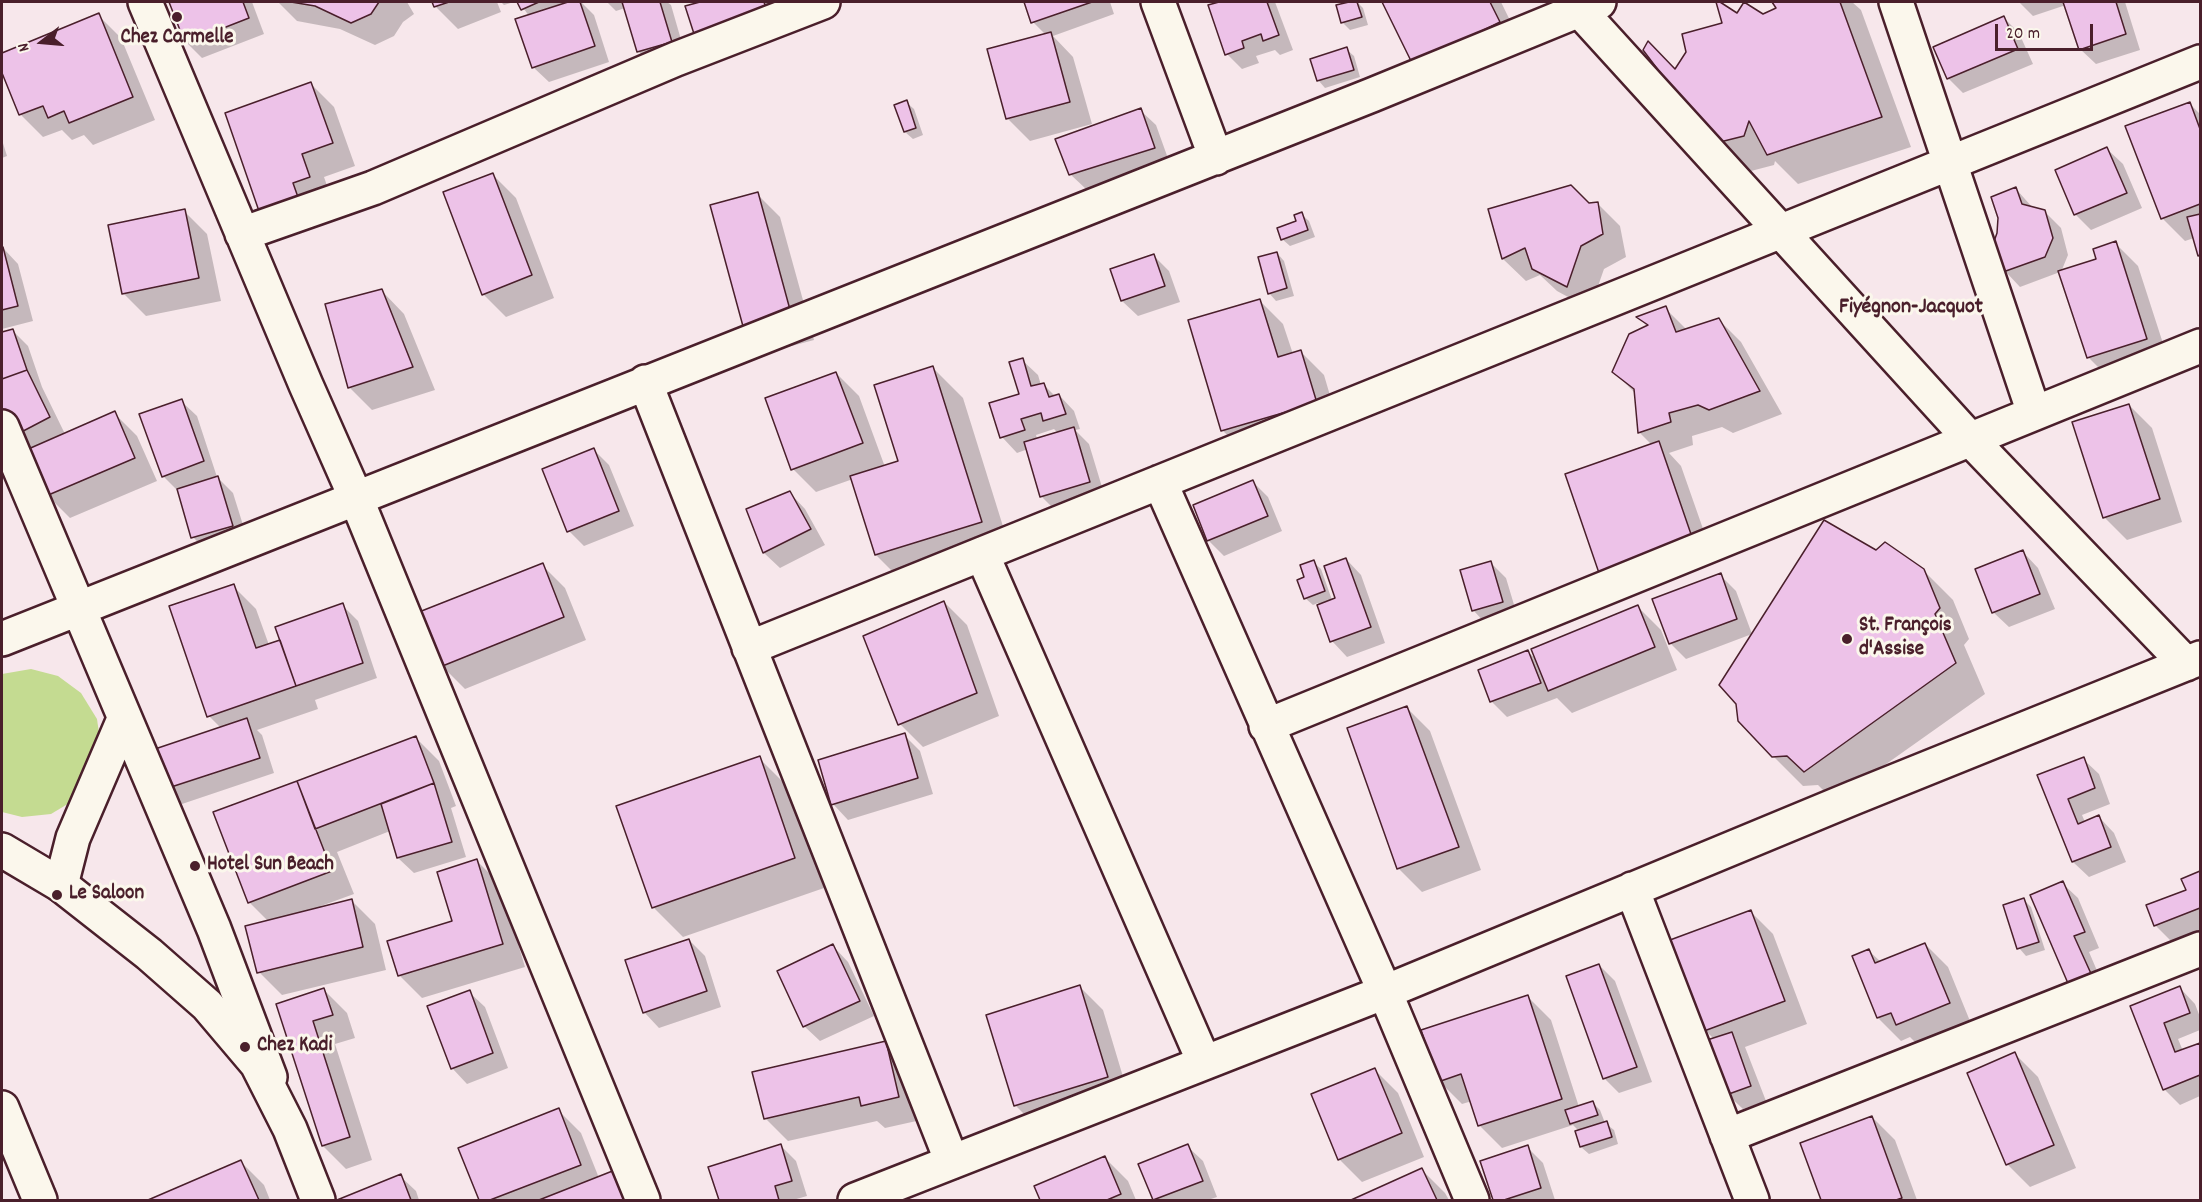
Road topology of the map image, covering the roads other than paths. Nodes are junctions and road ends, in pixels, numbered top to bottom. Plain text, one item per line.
1 (145, 2) edge
2 (823, 2) edge
3 (1158, 2) edge
4 (1896, 2) edge
5 (1583, 4) edge
6 (2200, 62) edge
7 (1216, 158) junction
8 (1950, 162) junction
9 (1781, 230) junction
10 (242, 234) junction
11 (2200, 346) edge
12 (645, 382) junction
13 (2034, 413) junction
14 (2, 427) edge
15 (1970, 439) junction
16 (1160, 482) junction
17 (356, 498) junction
18 (982, 554) junction
19 (78, 608) junction
20 (2, 639) edge
21 (750, 648) junction
22 (2193, 661) edge
23 (124, 719) junction
24 (1266, 726) junction
25 (2, 850) edge
26 (61, 885) junction
27 (1632, 889) junction
28 (2200, 949) edge
29 (1385, 992) junction
30 (1204, 1062) junction
31 (4, 1120) edge
32 (290, 1129) junction
33 (1727, 1136) junction
34 (952, 1162) junction
35 (40, 1200) edge
36 (318, 1200) edge
37 (643, 1200) edge
38 (855, 1200) edge
39 (1472, 1200) edge
40 (1752, 1200) edge

1 - 10 street
2 - 10 street
3 - 7 street
4 - 8 street
5 - 7 street
5 - 9 street
6 - 8 street
7 - 12 street
8 - 9 street
8 - 13 street
9 - 15 street
9 - 16 street
10 - 17 street
11 - 13 street
12 - 17 street
12 - 21 street
13 - 15 street
14 - 19 street
15 - 22 street
15 - 24 street
16 - 18 street
16 - 24 street
17 - 19 street
17 - 37 street
18 - 21 street
18 - 30 street
19 - 20 street
19 - 23 street
21 - 34 street
22 - 27 street
23 - 26 street
23 - 32 street
24 - 29 street
25 - 26 street
26 - 32 street
27 - 29 street
27 - 33 street
28 - 33 street
29 - 30 street
29 - 39 street
30 - 34 street
31 - 35 street
32 - 36 street
33 - 40 street
34 - 38 street

